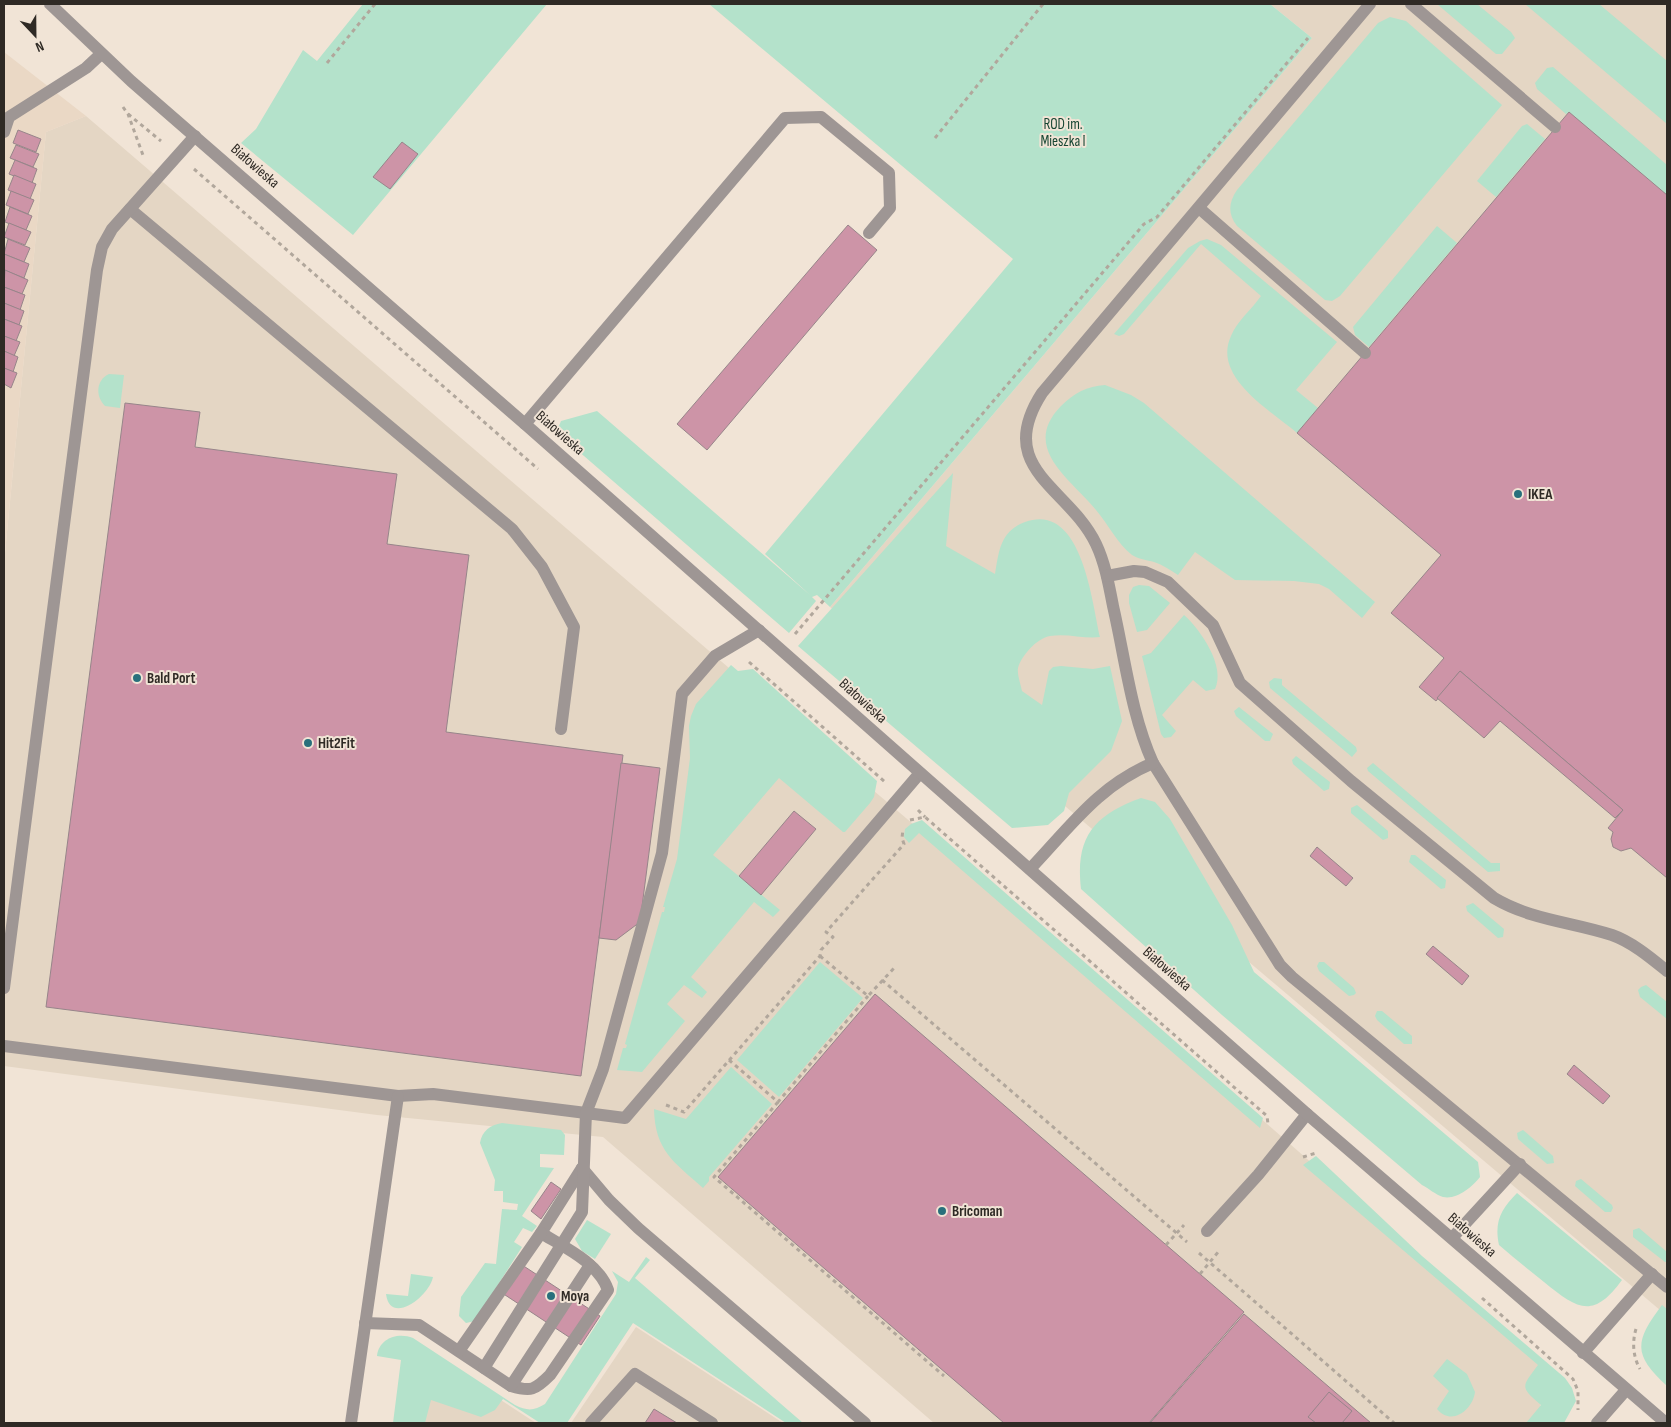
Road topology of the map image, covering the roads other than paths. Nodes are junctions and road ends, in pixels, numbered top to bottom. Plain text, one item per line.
1 (50, 4) edge
2 (1370, 4) edge
3 (1411, 4) edge
4 (101, 54) junction
5 (1555, 127) dead end
6 (4, 132) edge
7 (195, 136) junction
8 (1199, 208) junction
9 (130, 209) junction
10 (870, 233) dead end
11 (1365, 353) dead end
12 (526, 424) junction
13 (1107, 576) junction
14 (759, 630) junction
15 (561, 729) dead end
16 (1153, 763) junction
17 (920, 773) junction
18 (1030, 869) junction
19 (1667, 971) edge
20 (4, 988) edge
21 (4, 1046) edge
22 (398, 1096) junction
23 (586, 1113) junction
24 (1307, 1114) junction
25 (1520, 1164) junction
26 (582, 1168) junction
27 (1207, 1231) dead end
28 (540, 1233) junction
29 (1452, 1238) junction
30 (562, 1246) junction
31 (590, 1265) junction
32 (1652, 1274) junction
33 (1667, 1287) edge
34 (365, 1323) junction
35 (459, 1351) junction
36 (1583, 1353) junction
37 (484, 1368) junction
38 (512, 1386) junction
39 (1626, 1390) junction
40 (1662, 1422) edge
41 (351, 1423) edge
42 (591, 1423) edge
43 (712, 1423) edge
44 (864, 1423) edge
45 (1597, 1423) edge

1 - 4 street, Białowieska
2 - 8 street
3 - 5 street
4 - 6 street
4 - 7 street, Białowieska
7 - 9 street
7 - 12 street, Białowieska
8 - 11 street
8 - 13 street
9 - 15 street
9 - 20 street
10 - 12 street
12 - 14 street, Białowieska
13 - 16 street
13 - 19 street
14 - 17 street, Białowieska
14 - 23 street
16 - 18 street
16 - 25 street
17 - 18 street, Białowieska
17 - 23 street
18 - 24 street, Białowieska
21 - 22 street
22 - 23 street
22 - 34 street
23 - 26 street
24 - 27 street
24 - 29 street, Białowieska
25 - 29 street
25 - 32 street
26 - 28 street
26 - 30 street
26 - 44 street
28 - 30 street
28 - 35 street
29 - 36 street, Białowieska
30 - 31 street
30 - 37 street
31 - 38 street
31 - 38 street
32 - 33 street
32 - 36 street
34 - 35 street
34 - 41 street
35 - 37 street
36 - 39 street, Białowieska
37 - 38 street
39 - 40 street, Białowieska
39 - 45 street
42 - 43 street

